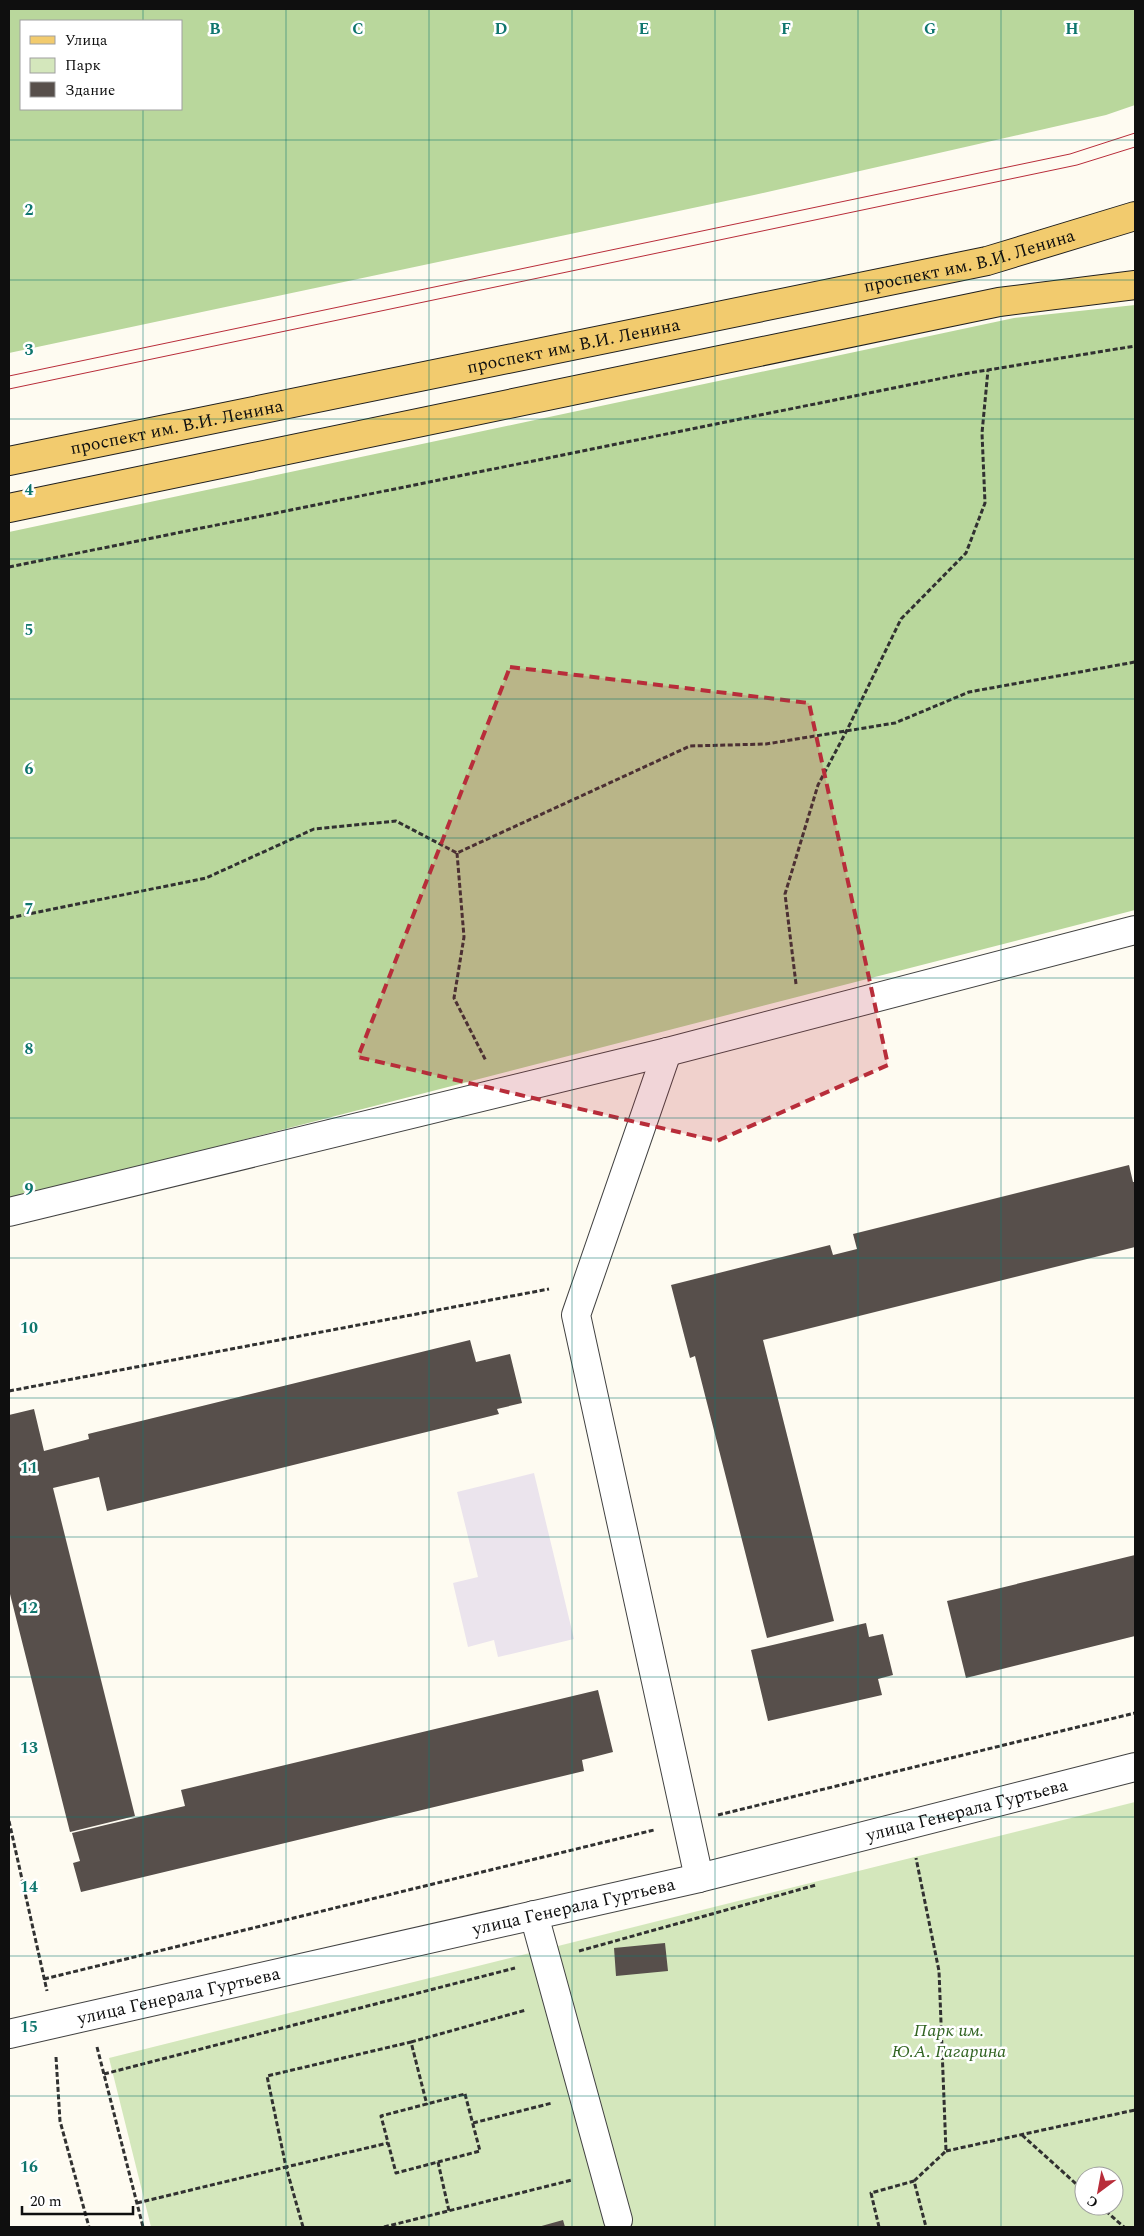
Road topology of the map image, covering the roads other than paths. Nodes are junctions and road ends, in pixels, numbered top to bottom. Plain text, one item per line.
1 (1135, 216) edge
2 (1135, 285) edge
3 (9, 461) edge
4 (9, 508) edge
5 (1135, 930) edge
6 (667, 1052) junction
7 (9, 1212) edge
8 (1135, 1768) edge
9 (699, 1878) junction
10 (534, 1915) junction
11 (9, 2034) edge
12 (618, 2220) dead end

1 - 3 main road, проспект им. В.И. Ленина
2 - 4 main road
5 - 6 street
6 - 7 street
6 - 9 street
8 - 9 street, улица Генерала Гуртьева
9 - 10 street, улица Генерала Гуртьева
10 - 11 street, улица Генерала Гуртьева
10 - 12 street

